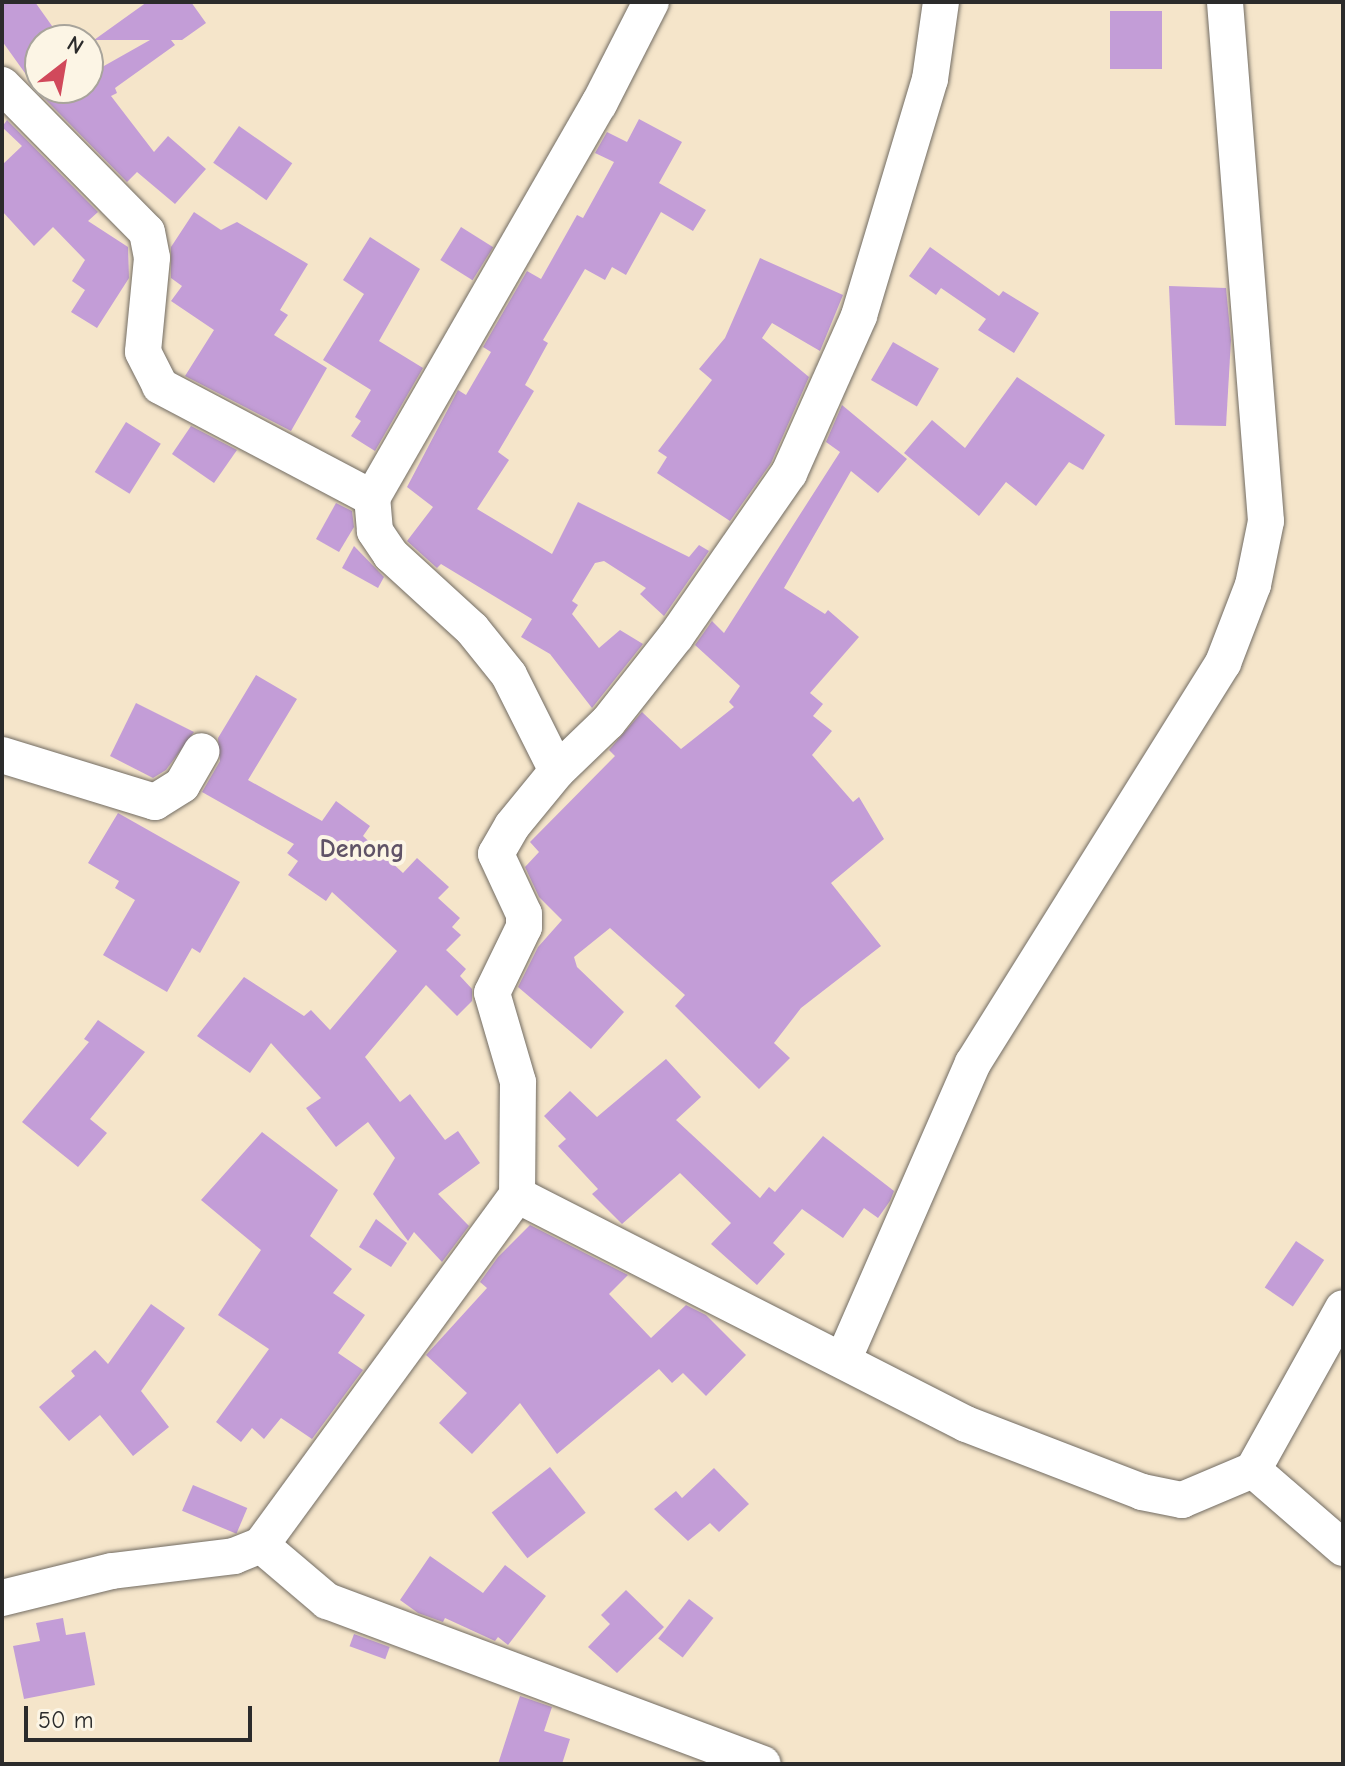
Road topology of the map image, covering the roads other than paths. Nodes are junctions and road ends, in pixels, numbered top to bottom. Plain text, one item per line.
1 (651, 2) edge
2 (941, 2) edge
3 (1225, 2) edge
4 (2, 85) edge
5 (372, 498) junction
6 (202, 751) dead end
7 (2, 755) edge
8 (557, 771) junction
9 (517, 1195) junction
10 (1343, 1308) edge
11 (844, 1358) junction
12 (1253, 1470) junction
13 (261, 1545) junction
14 (1343, 1548) edge
15 (2, 1598) edge
16 (763, 1764) edge

1 - 5 street
2 - 8 street
3 - 11 street
4 - 5 street
5 - 8 street
6 - 7 street
8 - 9 street
9 - 11 street
9 - 13 street
10 - 12 street
11 - 12 street
12 - 14 street
13 - 15 street
13 - 16 street

